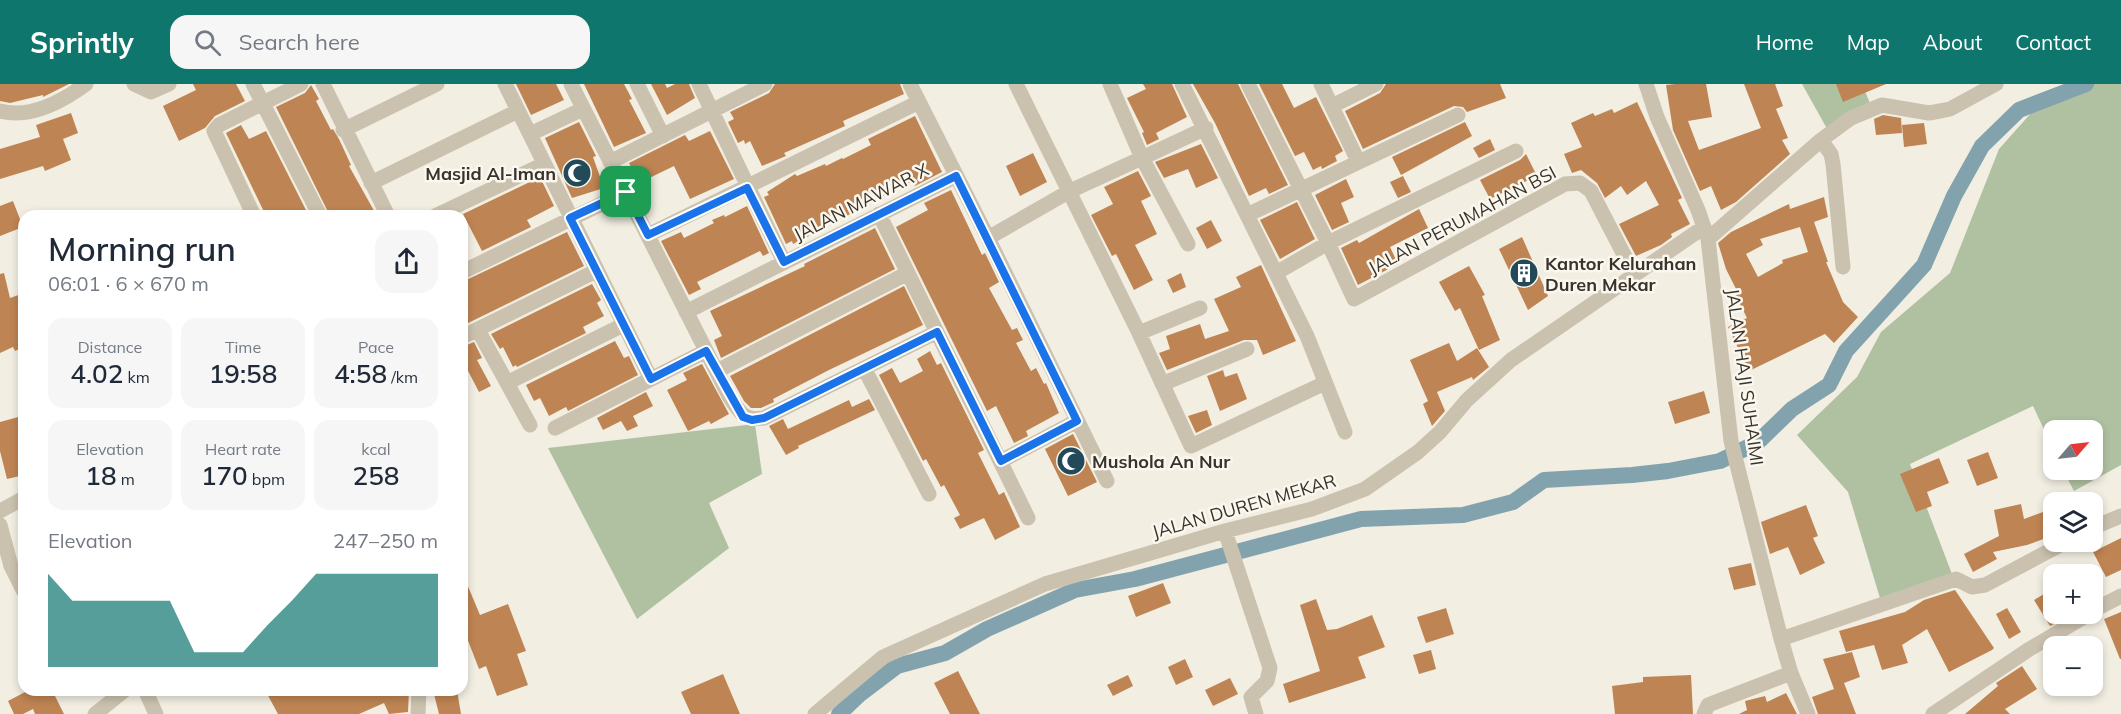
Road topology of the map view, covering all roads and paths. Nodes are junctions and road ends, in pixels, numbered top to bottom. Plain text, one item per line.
1 (86, 84) edge
2 (134, 84) edge
3 (169, 84) edge
4 (254, 84) edge
5 (301, 84) edge
6 (322, 84) edge
7 (437, 84) edge
8 (505, 84) edge
9 (571, 84) edge
10 (637, 84) edge
11 (699, 84) edge
12 (765, 84) edge
13 (910, 84) edge
14 (1016, 84) edge
15 (1110, 84) edge
16 (1182, 84) edge
17 (1248, 84) edge
18 (1321, 84) edge
19 (1376, 84) edge
20 (1646, 84) edge
21 (1996, 84) edge
22 (919, 102) junction
23 (262, 103) junction
24 (1332, 106) junction
25 (583, 109) junction
26 (711, 109) junction
27 (0, 111) edge
28 (518, 111) junction
29 (1458, 115) dead end
30 (1206, 128) junction
31 (343, 129) junction
32 (530, 134) junction
33 (663, 136) junction
34 (1821, 140) junction
35 (1516, 151) dead end
36 (1142, 158) junction
37 (1358, 161) junction
38 (610, 162) junction
39 (544, 164) junction
40 (956, 176) junction
41 (371, 183) junction
42 (747, 188) junction
43 (1302, 189) junction
44 (1070, 190) junction
45 (626, 192) junction
46 (251, 210) edge
47 (317, 210) edge
48 (385, 210) edge
49 (448, 210) edge
50 (879, 214) junction
51 (1247, 215) junction
52 (570, 218) junction
53 (1706, 233) junction
54 (648, 235) junction
55 (988, 238) junction
56 (1328, 243) junction
57 (1188, 244) dead end
58 (784, 262) junction
59 (1843, 267) dead end
60 (468, 269) edge
61 (596, 271) junction
62 (908, 273) junction
63 (1276, 273) junction
64 (1635, 276) junction
65 (1200, 308) dead end
66 (686, 312) junction
67 (623, 325) junction
68 (478, 330) junction
69 (937, 332) junction
70 (1139, 333) junction
71 (468, 334) edge
72 (1247, 349) dead end
73 (706, 351) junction
74 (864, 368) junction
75 (717, 371) junction
76 (651, 379) junction
77 (507, 383) junction
78 (1325, 383) junction
79 (1162, 384) junction
80 (1077, 421) junction
81 (530, 425) dead end
82 (555, 428) dead end
83 (1345, 432) dead end
84 (1001, 461) junction
85 (1107, 481) dead end
86 (929, 494) dead end
87 (18, 501) edge
88 (0, 511) edge
89 (2121, 516) edge
90 (1028, 518) dead end
91 (2103, 523) edge
92 (0, 525) edge
93 (1225, 531) junction
94 (2047, 552) edge
95 (18, 579) edge
96 (2121, 596) edge
97 (2103, 606) edge
98 (2071, 624) edge
99 (1781, 639) junction
100 (1791, 673) junction
101 (113, 696) edge
102 (148, 696) edge
103 (419, 696) edge
104 (95, 714) edge
105 (156, 714) edge
106 (418, 714) edge
107 (815, 714) edge
108 (1256, 714) edge
109 (1704, 714) edge
110 (1808, 714) edge
111 (1933, 714) edge

1 - 27 street
2 - 3 street
4 - 23 street
5 - 23 street
6 - 31 street
7 - 31 street
8 - 28 street
9 - 25 street
10 - 33 street
11 - 26 street
12 - 26 street
13 - 22 street
14 - 44 street
15 - 36 street
16 - 30 street
17 - 43 street, JALAN PERUMAHAN BSI
18 - 24 street
19 - 24 street
20 - 53 street, JALAN HAJI SUHAIMI
21 - 34 street, JALAN DUREN MEKAR
22 - 40 street
22 - 42 street
23 - 46 street
23 - 47 street
24 - 37 street
25 - 32 street
25 - 38 street
26 - 33 street
26 - 42 street
28 - 32 street
28 - 41 street
29 - 37 street
30 - 36 street
30 - 51 street
31 - 41 street
32 - 39 street
33 - 38 street
34 - 53 street, JALAN DUREN MEKAR
34 - 59 street
35 - 56 street, JALAN PERUMAHAN BSI
36 - 44 street
36 - 57 street
37 - 43 street
38 - 45 street
39 - 49 street
39 - 52 street
40 - 50 street, JALAN MAWAR X
40 - 55 street
41 - 48 street
42 - 54 street
42 - 58 street
43 - 51 street
43 - 56 street, JALAN PERUMAHAN BSI
44 - 55 street
44 - 70 street
45 - 52 street
45 - 54 street
50 - 58 street, JALAN MAWAR X
50 - 62 street
51 - 63 street
52 - 60 street
52 - 61 street
53 - 64 street, JALAN DUREN MEKAR
53 - 99 street, JALAN HAJI SUHAIMI
54 - 66 street
55 - 80 street
56 - 63 street, JALAN PERUMAHAN BSI
56 - 64 street, JALAN PERUMAHAN BSI
58 - 66 street, JALAN MAWAR X
61 - 67 street
61 - 68 street
62 - 69 street
62 - 75 street
63 - 78 street
64 - 93 street, JALAN DUREN MEKAR
65 - 70 street
66 - 73 street
67 - 76 street
67 - 77 street
68 - 71 street
68 - 77 street
69 - 74 street
69 - 84 street
70 - 79 street
72 - 79 street
73 - 75 street
73 - 76 street
74 - 75 street
74 - 86 street
76 - 82 street
77 - 81 street
78 - 79 street
78 - 83 street
80 - 84 street
80 - 85 street
84 - 90 street
87 - 88 street
89 - 91 street
92 - 95 street
93 - 107 street, JALAN DUREN MEKAR
93 - 108 street
94 - 99 street
96 - 97 street
98 - 111 street
99 - 100 street, JALAN HAJI SUHAIMI
100 - 109 street
100 - 110 street, JALAN HAJI SUHAIMI
101 - 104 street
102 - 105 street
103 - 106 street

